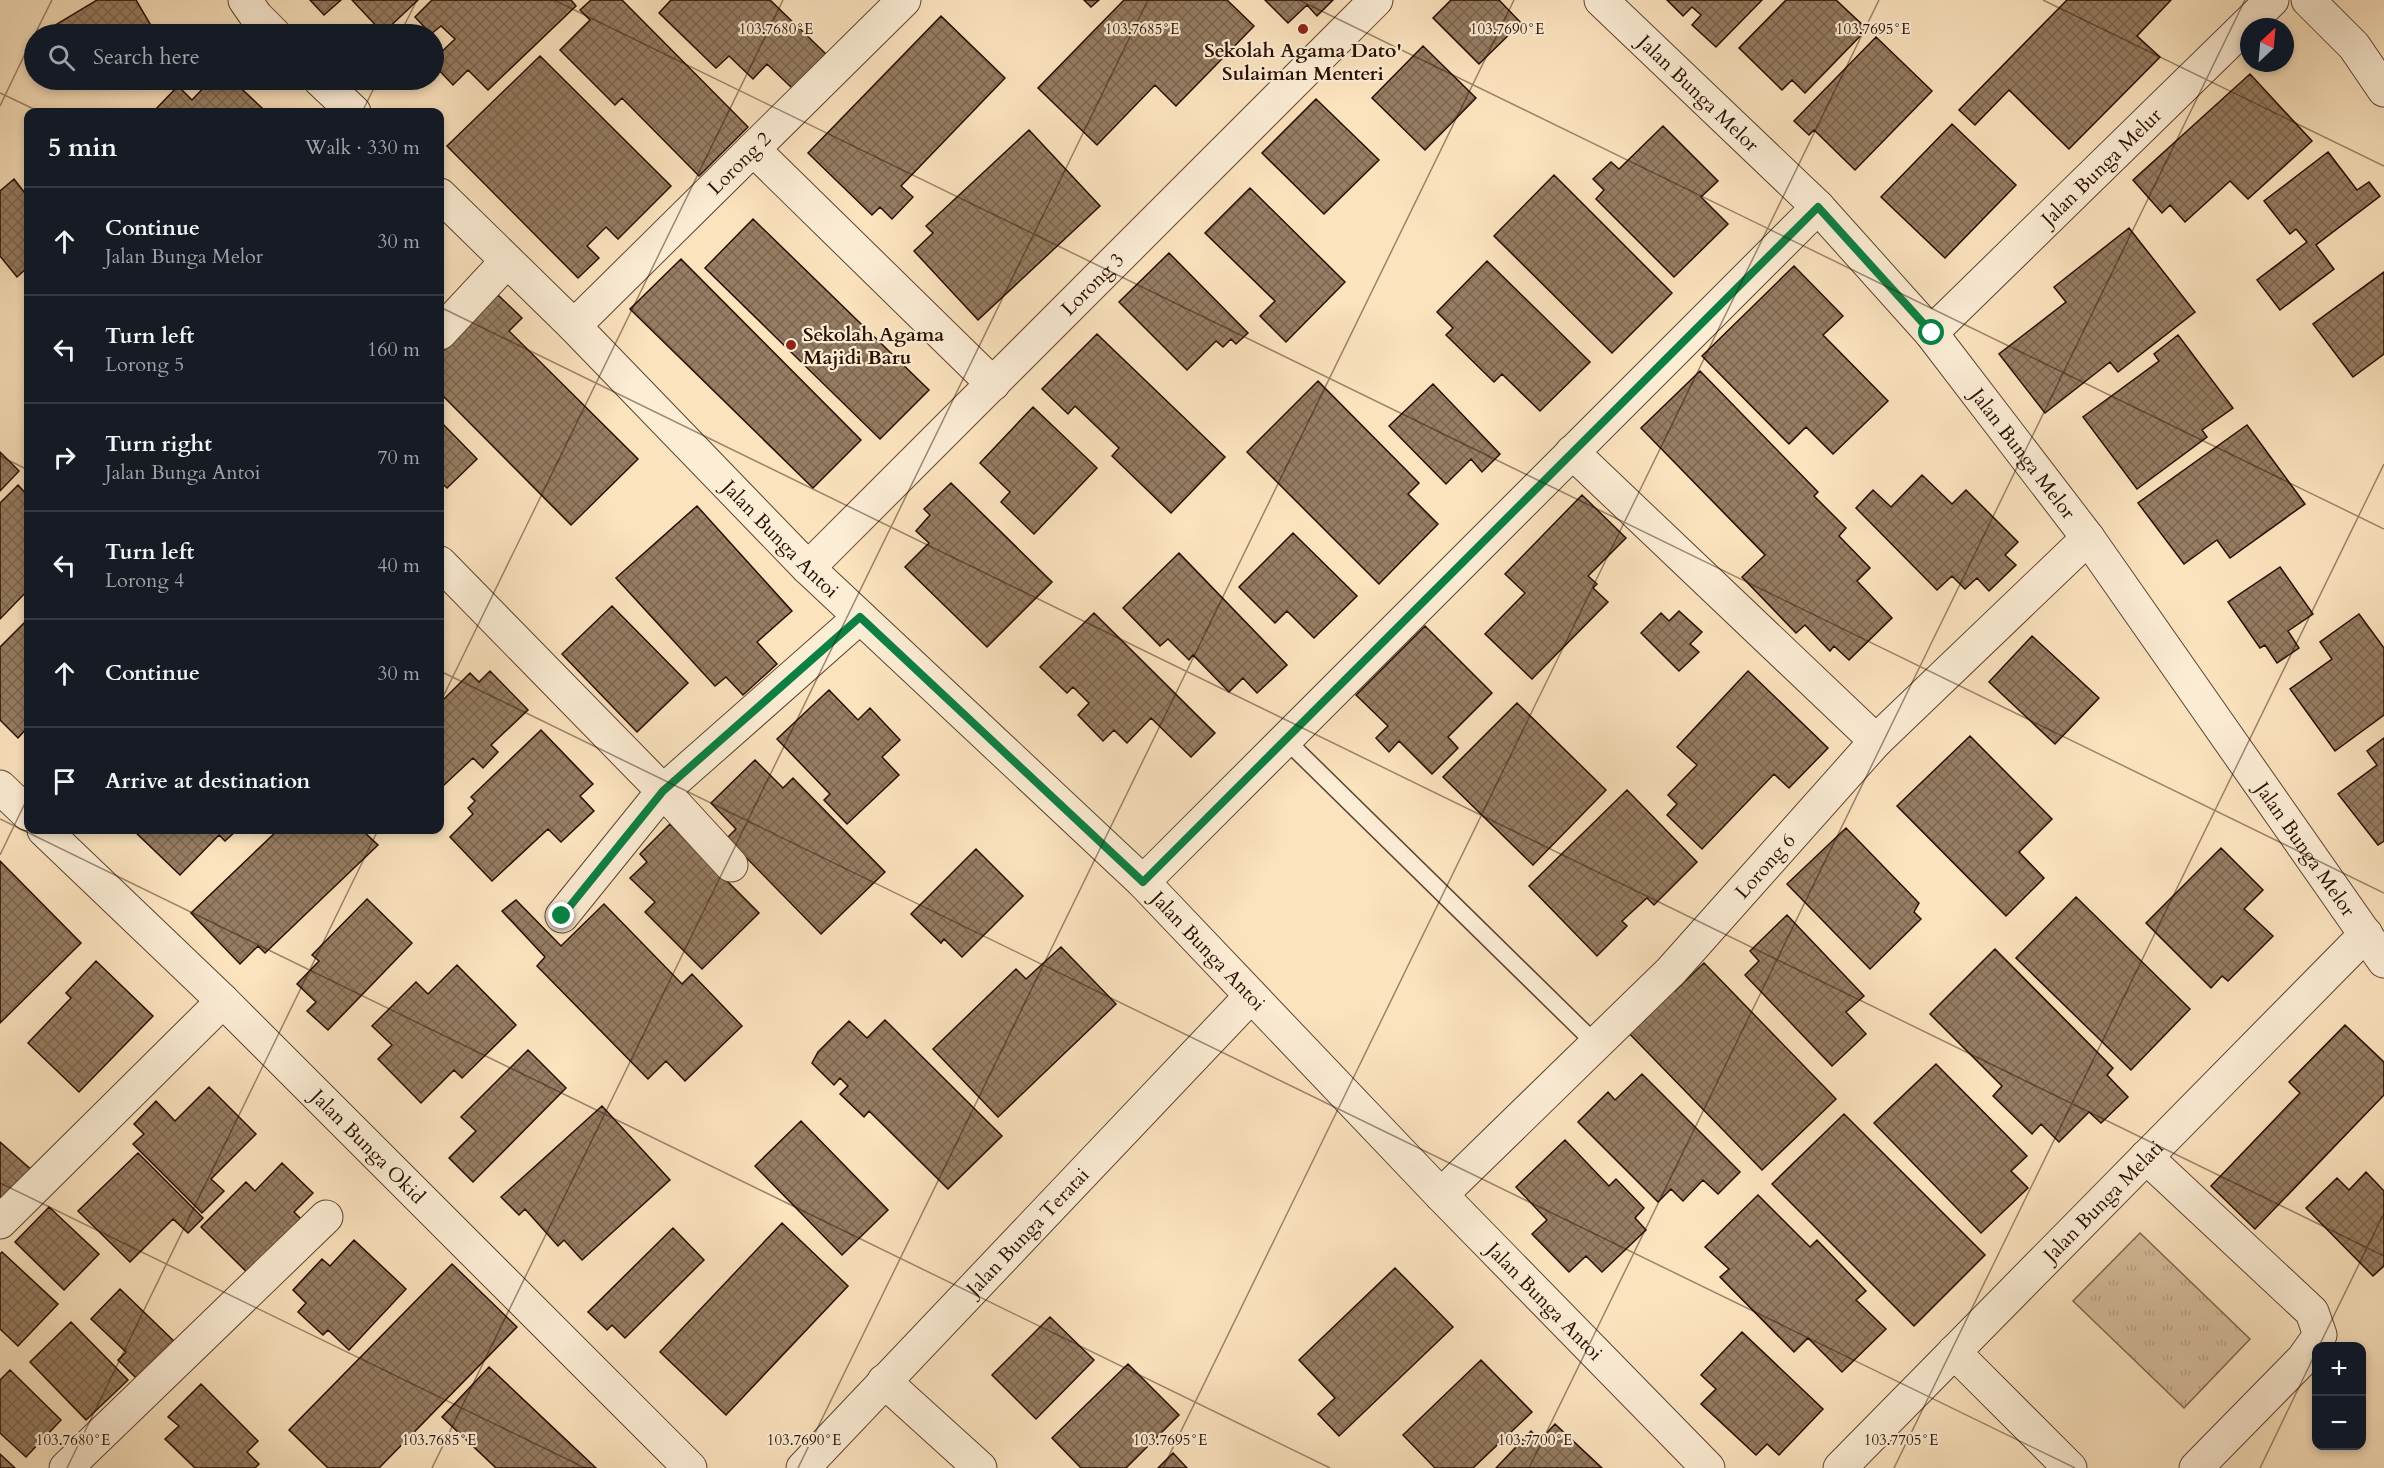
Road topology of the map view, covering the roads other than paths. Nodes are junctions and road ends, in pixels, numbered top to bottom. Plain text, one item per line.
1 (245, 0) edge
2 (904, 0) edge
3 (1376, 0) edge
4 (1601, 0) edge
5 (2272, 0) edge
6 (2308, 0) edge
7 (264, 24) edge
8 (331, 90) edge
9 (2384, 90) edge
10 (350, 108) edge
11 (753, 149) junction
12 (444, 199) edge
13 (1818, 207) junction
14 (507, 261) junction
15 (574, 326) junction
16 (444, 329) edge
17 (1932, 333) junction
18 (993, 384) junction
19 (1572, 452) junction
20 (2088, 538) junction
21 (444, 567) edge
22 (808, 568) junction
23 (860, 617) junction
24 (1285, 740) junction
25 (1876, 741) junction
26 (0, 787) edge
27 (663, 791) junction
28 (24, 810) edge
29 (48, 834) edge
30 (731, 865) dead end
31 (1143, 882) junction
32 (562, 916) dead end
33 (2375, 948) edge
34 (1251, 996) junction
35 (223, 1001) junction
36 (1596, 1044) junction
37 (2146, 1157) junction
38 (1441, 1195) junction
39 (327, 1217) dead end
40 (0, 1222) edge
41 (1954, 1352) junction
42 (884, 1381) junction
43 (66, 1468) edge
44 (690, 1468) edge
45 (803, 1468) edge
46 (980, 1468) edge
47 (1708, 1468) edge
48 (1840, 1468) edge
49 (2070, 1468) edge
50 (2196, 1468) edge

1 - 7 street
2 - 11 street, Lorong 2
3 - 18 street, Lorong 3
4 - 13 street, Jalan Bunga Melor
5 - 17 street, Jalan Bunga Melur
6 - 9 street
8 - 10 street
11 - 15 street, Lorong 2
11 - 18 street
12 - 14 street, Jalan Bunga Antoi
13 - 17 street, Jalan Bunga Melor
13 - 19 street
14 - 15 street, Jalan Bunga Antoi
14 - 16 street
15 - 22 street, Jalan Bunga Antoi
17 - 20 street, Jalan Bunga Melor
18 - 22 street, Lorong 3
19 - 24 street
19 - 25 street
20 - 25 street, Lorong 6
20 - 33 street, Jalan Bunga Melor
21 - 27 street
22 - 23 street, Jalan Bunga Antoi
23 - 27 street
23 - 31 street, Jalan Bunga Antoi
24 - 31 street
24 - 36 lane
25 - 36 street, Lorong 6
26 - 28 street
27 - 30 street
27 - 32 street
29 - 35 street, Jalan Bunga Okid
31 - 34 street, Jalan Bunga Antoi
33 - 37 street, Jalan Bunga Melati
34 - 38 street, Jalan Bunga Antoi
34 - 42 street, Jalan Bunga Teratai
35 - 40 street
35 - 44 street, Jalan Bunga Okid
36 - 38 street, Lorong 6
37 - 41 street, Jalan Bunga Melati
37 - 50 street
38 - 47 street, Jalan Bunga Antoi
39 - 43 street
41 - 48 street, Jalan Bunga Melati
41 - 49 street
42 - 45 street, Jalan Bunga Teratai
42 - 46 street

